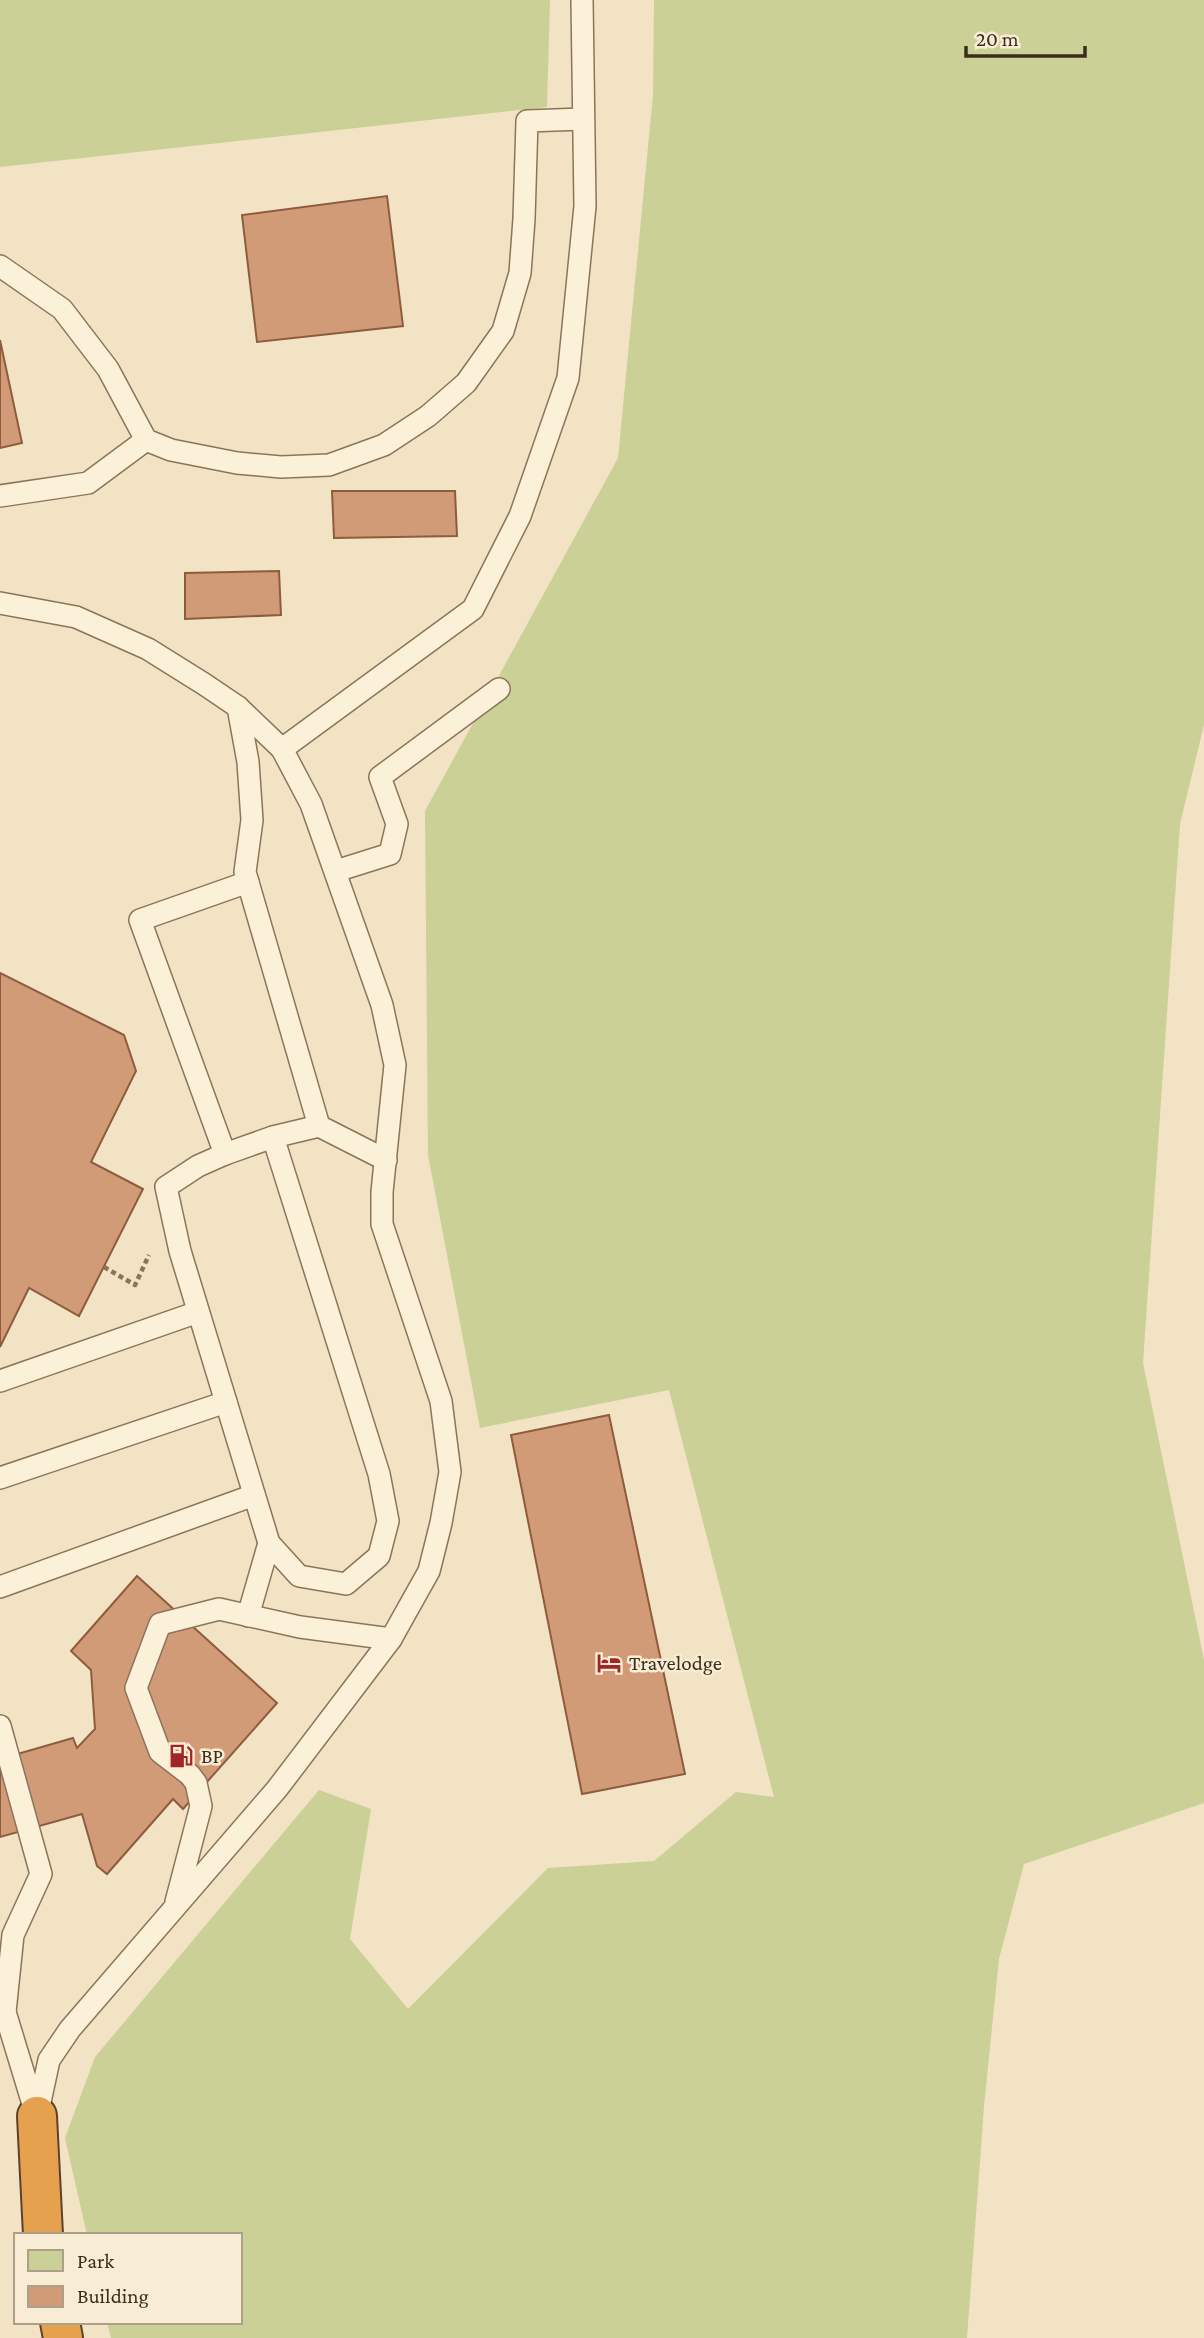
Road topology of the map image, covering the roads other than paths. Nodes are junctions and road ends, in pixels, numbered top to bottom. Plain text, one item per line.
1 (582, 0) edge
2 (583, 119) junction
3 (0, 266) edge
4 (146, 440) junction
5 (0, 496) edge
6 (0, 603) edge
7 (499, 689) dead end
8 (237, 707) junction
9 (282, 749) junction
10 (335, 871) junction
11 (248, 882) junction
12 (319, 1126) junction
13 (273, 1137) junction
14 (225, 1154) junction
15 (386, 1160) junction
16 (198, 1312) junction
17 (0, 1381) edge
18 (226, 1402) junction
19 (0, 1478) edge
20 (254, 1495) junction
21 (269, 1543) junction
22 (0, 1587) edge
23 (248, 1616) junction
24 (391, 1639) junction
25 (0, 1726) edge
26 (175, 1908) junction
27 (3, 2007) edge
28 (37, 2116) junction
29 (43, 2233) edge

1 - 2 lane
2 - 4 lane
2 - 9 lane
3 - 4 lane
4 - 5 lane
6 - 8 lane
7 - 10 lane
8 - 9 lane
8 - 11 lane
9 - 10 lane
10 - 15 lane
11 - 12 lane
11 - 14 lane
12 - 13 lane
12 - 15 lane
13 - 14 lane
13 - 21 lane
14 - 16 lane
15 - 24 lane
16 - 17 lane
16 - 18 lane
18 - 19 lane
18 - 20 lane
20 - 21 lane
20 - 22 lane
21 - 23 lane
23 - 24 lane
23 - 26 lane
24 - 26 lane
25 - 27 lane
26 - 28 lane
27 - 28 lane
28 - 29 highway

